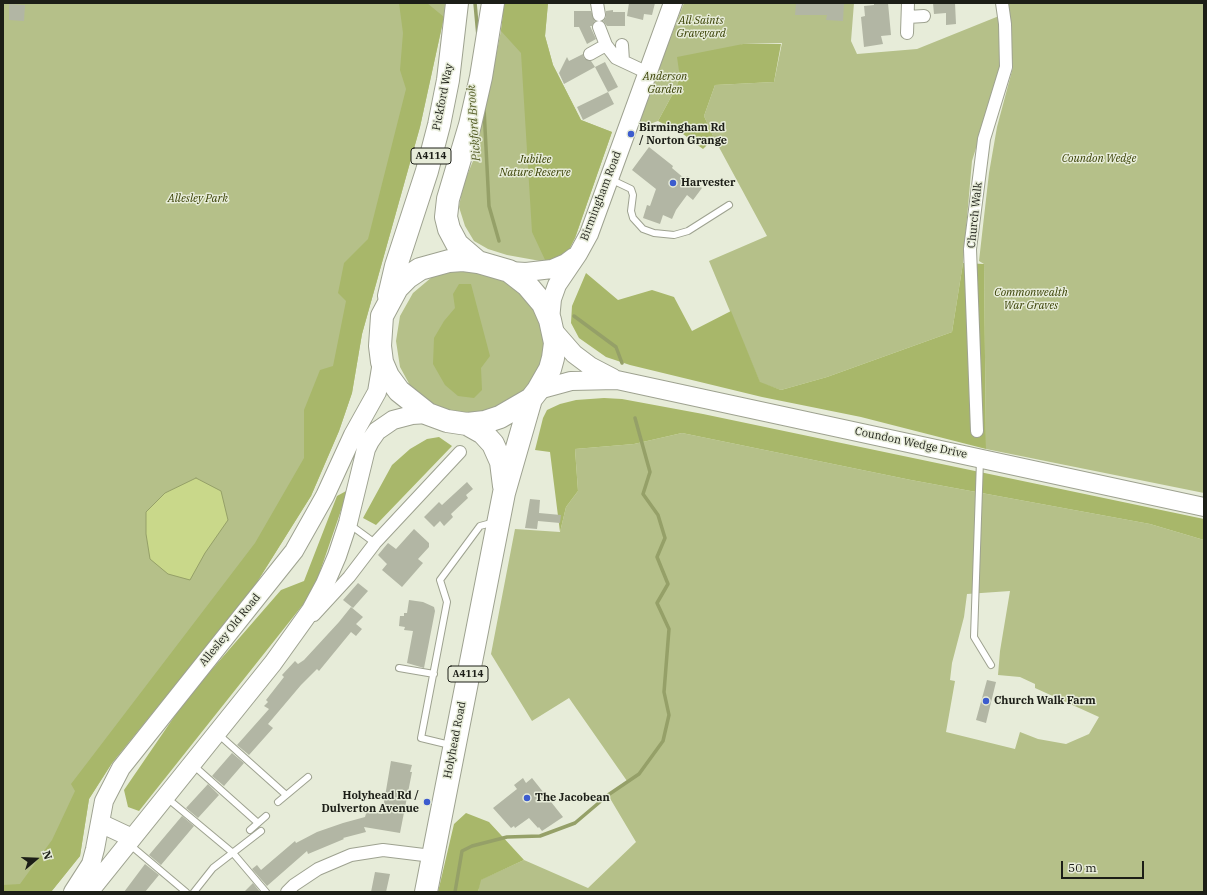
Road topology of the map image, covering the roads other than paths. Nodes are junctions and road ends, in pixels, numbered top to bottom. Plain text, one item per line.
1 (457, 3) edge
2 (492, 3) edge
3 (597, 3) edge
4 (673, 3) edge
5 (908, 3) edge
6 (1002, 3) edge
7 (924, 16) dead end
8 (908, 17) junction
9 (907, 33) dead end
10 (606, 45) junction
11 (622, 45) dead end
12 (590, 54) dead end
13 (623, 61) junction
14 (648, 72) junction
15 (608, 178) junction
16 (729, 205) dead end
17 (578, 254) junction
18 (478, 262) junction
19 (509, 271) junction
20 (387, 305) junction
21 (552, 325) junction
22 (382, 362) junction
23 (617, 380) junction
24 (535, 395) junction
25 (428, 414) junction
26 (467, 424) junction
27 (977, 431) dead end
28 (460, 452) dead end
29 (980, 458) junction
30 (504, 493) junction
31 (1204, 507) edge
32 (499, 521) junction
33 (348, 523) junction
34 (374, 543) junction
35 (292, 638) junction
36 (991, 665) dead end
37 (399, 668) dead end
38 (434, 674) junction
39 (217, 732) junction
40 (454, 746) junction
41 (192, 764) junction
42 (308, 777) dead end
43 (285, 794) junction
44 (166, 797) junction
45 (278, 802) dead end
46 (266, 816) dead end
47 (100, 823) junction
48 (258, 823) junction
49 (250, 830) dead end
50 (261, 831) dead end
51 (130, 841) junction
52 (232, 853) junction
53 (432, 856) junction
54 (73, 892) edge
55 (89, 892) edge
56 (186, 892) edge
57 (194, 892) edge
58 (266, 892) edge
59 (288, 892) edge
60 (426, 892) edge

1 - 20 highway, Pickford Way / A4114
2 - 18 highway, A4114
3 - 10 street
4 - 14 main road, Birmingham Road
5 - 8 street
6 - 27 street, Church Walk
7 - 8 street
8 - 9 street
10 - 12 street
10 - 13 street
11 - 13 street
13 - 14 street
14 - 15 main road, Birmingham Road
15 - 16 lane
15 - 17 main road, Birmingham Road
17 - 19 main road, Birmingham Road
17 - 21 main road, Birmingham Road
18 - 19 highway
18 - 20 highway
19 - 21 highway
20 - 22 highway
21 - 23 main road, Coundon Wedge Drive
21 - 24 highway, Holyhead Road
22 - 25 highway
22 - 47 main road, Allesley Old Road
23 - 24 main road, Coundon Wedge Drive
23 - 29 main road, Coundon Wedge Drive
24 - 26 highway
24 - 30 highway, Holyhead Road / A4114
25 - 26 highway
25 - 33 main road
26 - 30 highway, Holyhead Road
28 - 34 street
29 - 31 main road, Coundon Wedge Drive
29 - 36 lane
30 - 32 highway, Holyhead Road / A4114
32 - 38 lane
32 - 40 highway, Holyhead Road / A4114
33 - 34 lane
33 - 35 main road
34 - 35 street
35 - 39 main road
37 - 38 lane
38 - 40 lane
39 - 41 main road
39 - 43 lane
40 - 53 highway, Holyhead Road / A4114
41 - 44 main road
41 - 48 lane
42 - 43 lane
43 - 45 lane
44 - 51 main road
44 - 52 lane
46 - 48 lane
47 - 51 main road
47 - 54 main road, Allesley Old Road
48 - 49 lane
50 - 52 lane
51 - 55 main road
51 - 56 lane
52 - 57 lane
52 - 58 lane
53 - 59 street
53 - 60 highway, Holyhead Road / A4114

